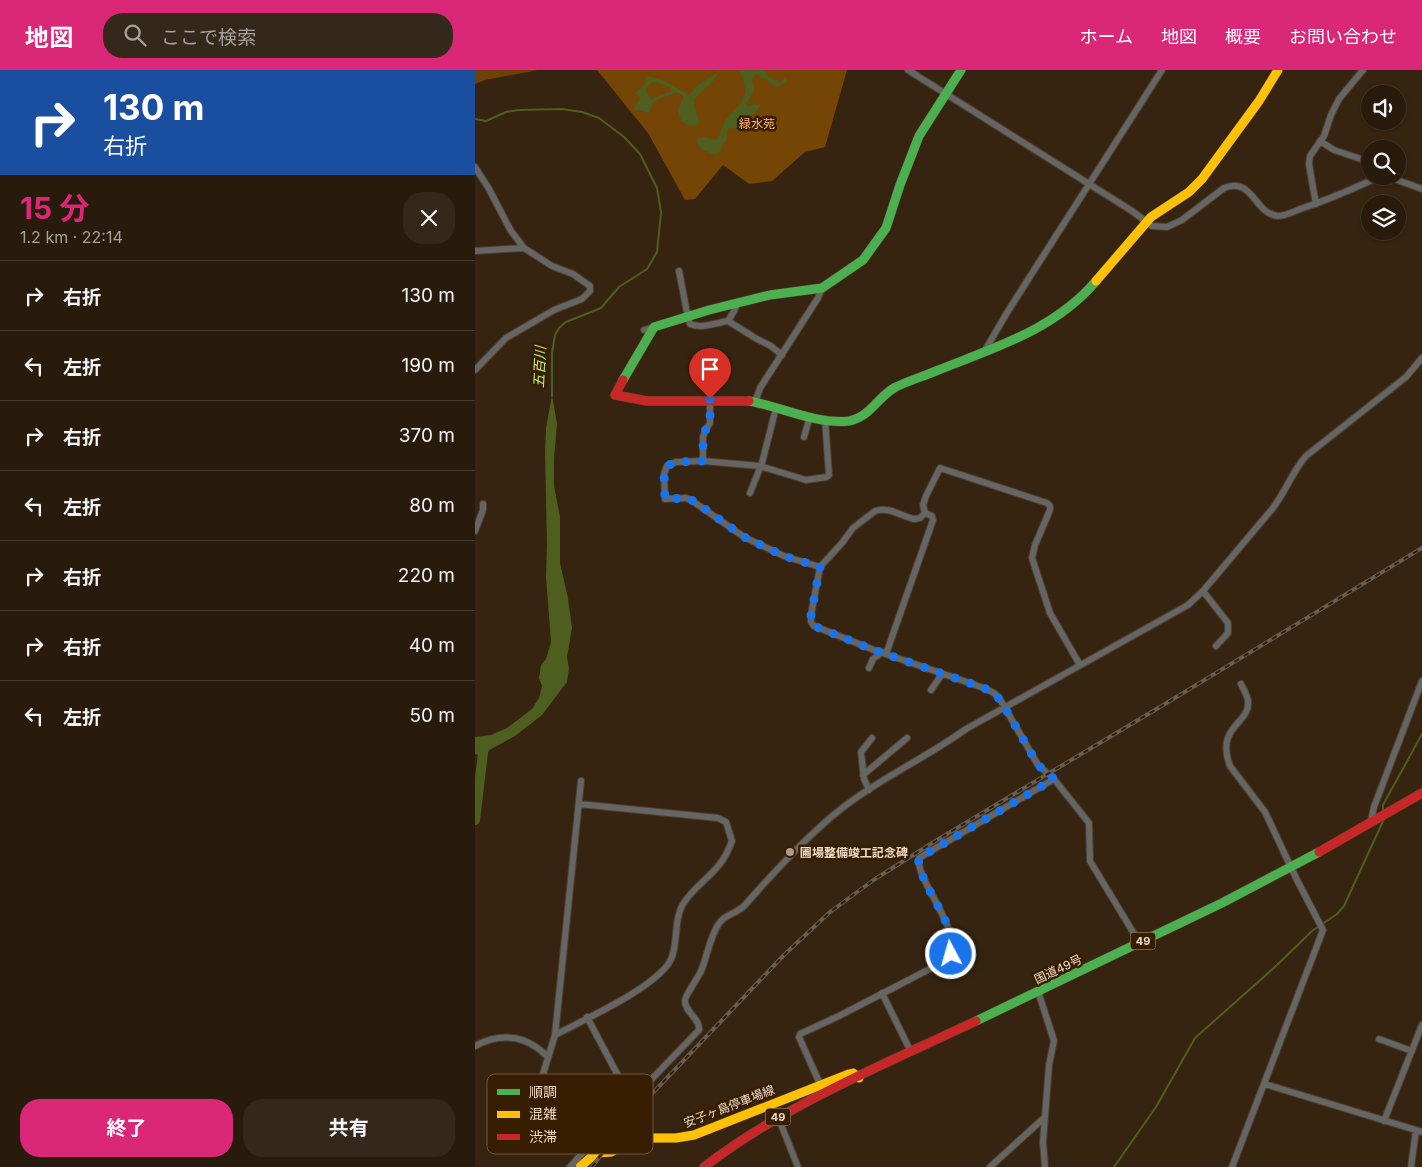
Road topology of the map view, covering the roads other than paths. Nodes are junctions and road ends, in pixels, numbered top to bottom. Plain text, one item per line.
1 (908, 70) edge
2 (961, 70) edge
3 (1163, 70) edge
4 (1278, 70) edge
5 (1363, 70) edge
6 (946, 93) junction
7 (1320, 142) junction
8 (1361, 159) edge
9 (475, 167) edge
10 (1406, 183) edge
11 (1089, 185) junction
12 (1362, 185) edge
13 (1422, 189) edge
14 (1317, 204) junction
15 (1145, 222) junction
16 (524, 248) junction
17 (475, 250) edge
18 (679, 271) dead end
19 (822, 288) junction
20 (737, 304) junction
21 (687, 318) junction
22 (728, 321) junction
23 (654, 327) junction
24 (644, 330) dead end
25 (984, 353) junction
26 (782, 354) junction
27 (1422, 358) edge
28 (475, 370) edge
29 (710, 399) junction
30 (755, 402) junction
31 (776, 408) junction
32 (810, 416) junction
33 (825, 419) junction
34 (804, 438) dead end
35 (703, 461) junction
36 (760, 466) junction
37 (750, 493) dead end
38 (483, 504) dead end
39 (925, 513) junction
40 (475, 531) edge
41 (820, 567) junction
42 (1203, 591) junction
43 (1215, 646) dead end
44 (884, 653) junction
45 (1080, 665) junction
46 (869, 668) dead end
47 (942, 674) junction
48 (1422, 681) edge
49 (1241, 684) dead end
50 (931, 690) dead end
51 (1005, 708) junction
52 (872, 738) dead end
53 (907, 738) dead end
54 (863, 775) junction
55 (1054, 779) junction
56 (581, 781) dead end
57 (869, 790) junction
58 (1422, 793) edge
59 (579, 804) junction
60 (1371, 823) junction
61 (1291, 867) junction
62 (1139, 942) junction
63 (1038, 991) junction
64 (882, 993) junction
65 (587, 1017) junction
66 (1422, 1025) edge
67 (555, 1034) junction
68 (1379, 1038) dead end
69 (475, 1046) edge
70 (1412, 1051) junction
71 (911, 1052) junction
72 (549, 1057) junction
73 (543, 1074) edge
74 (617, 1074) edge
75 (653, 1077) edge
76 (859, 1078) junction
77 (819, 1084) junction
78 (1265, 1084) junction
79 (778, 1117) junction
80 (1045, 1117) junction
81 (1384, 1121) junction
82 (1419, 1131) edge
83 (653, 1138) edge
84 (581, 1154) edge
85 (595, 1154) edge
86 (570, 1167) edge
87 (580, 1167) edge
88 (705, 1167) edge
89 (799, 1167) edge
90 (990, 1167) edge
91 (1045, 1167) edge
92 (1232, 1167) edge
93 (1411, 1167) edge

1 - 6 street
2 - 6 main road
3 - 11 street
4 - 15 main road
5 - 7 street
6 - 11 street
6 - 19 main road
7 - 8 street
7 - 14 street
9 - 16 street
10 - 13 street
11 - 15 street
11 - 25 street
12 - 14 street
14 - 15 street
15 - 25 main road
16 - 17 street
16 - 28 street
18 - 21 street
19 - 20 main road
19 - 26 street
20 - 21 main road
20 - 22 street
21 - 22 street
21 - 23 main road
22 - 26 street
23 - 24 street
23 - 29 main road
25 - 33 main road
26 - 30 street
27 - 42 street
29 - 30 main road
29 - 35 street
30 - 31 main road
31 - 32 main road
31 - 36 street
32 - 33 main road
32 - 34 street
33 - 36 street
35 - 36 street
35 - 41 street
36 - 37 street
38 - 40 street
39 - 41 street
39 - 44 street
39 - 45 street
41 - 44 street
42 - 43 street
42 - 45 street
44 - 46 street
44 - 47 street
45 - 51 street
47 - 50 street
47 - 51 street
48 - 60 street
49 - 61 street
51 - 55 street
51 - 57 street
52 - 54 street
53 - 54 street
54 - 57 street
55 - 62 street
55 - 64 street
56 - 59 street
57 - 75 street
58 - 60 main road, 国道49号 / 49
59 - 65 street
59 - 67 street
60 - 61 main road, 国道49号 / 49
61 - 62 main road, 国道49号 / 49
61 - 78 street
62 - 63 main road, 国道49号 / 49
63 - 71 main road, 国道49号 / 49
63 - 80 street
64 - 71 street
64 - 77 street
65 - 67 street
65 - 74 street
66 - 70 street
67 - 72 street
68 - 70 street
69 - 72 street
70 - 81 street
71 - 76 main road, 国道49号 / 49
72 - 73 street
76 - 77 main road, 安子ヶ島停車場線
76 - 79 main road, 国道49号 / 49
77 - 83 main road, 安子ヶ島停車場線
78 - 81 street
78 - 92 street
79 - 88 main road, 国道49号 / 49
79 - 89 street
80 - 90 street
80 - 91 street
81 - 82 street
82 - 93 street
84 - 86 street
85 - 87 main road, 安子ヶ島停車場線

